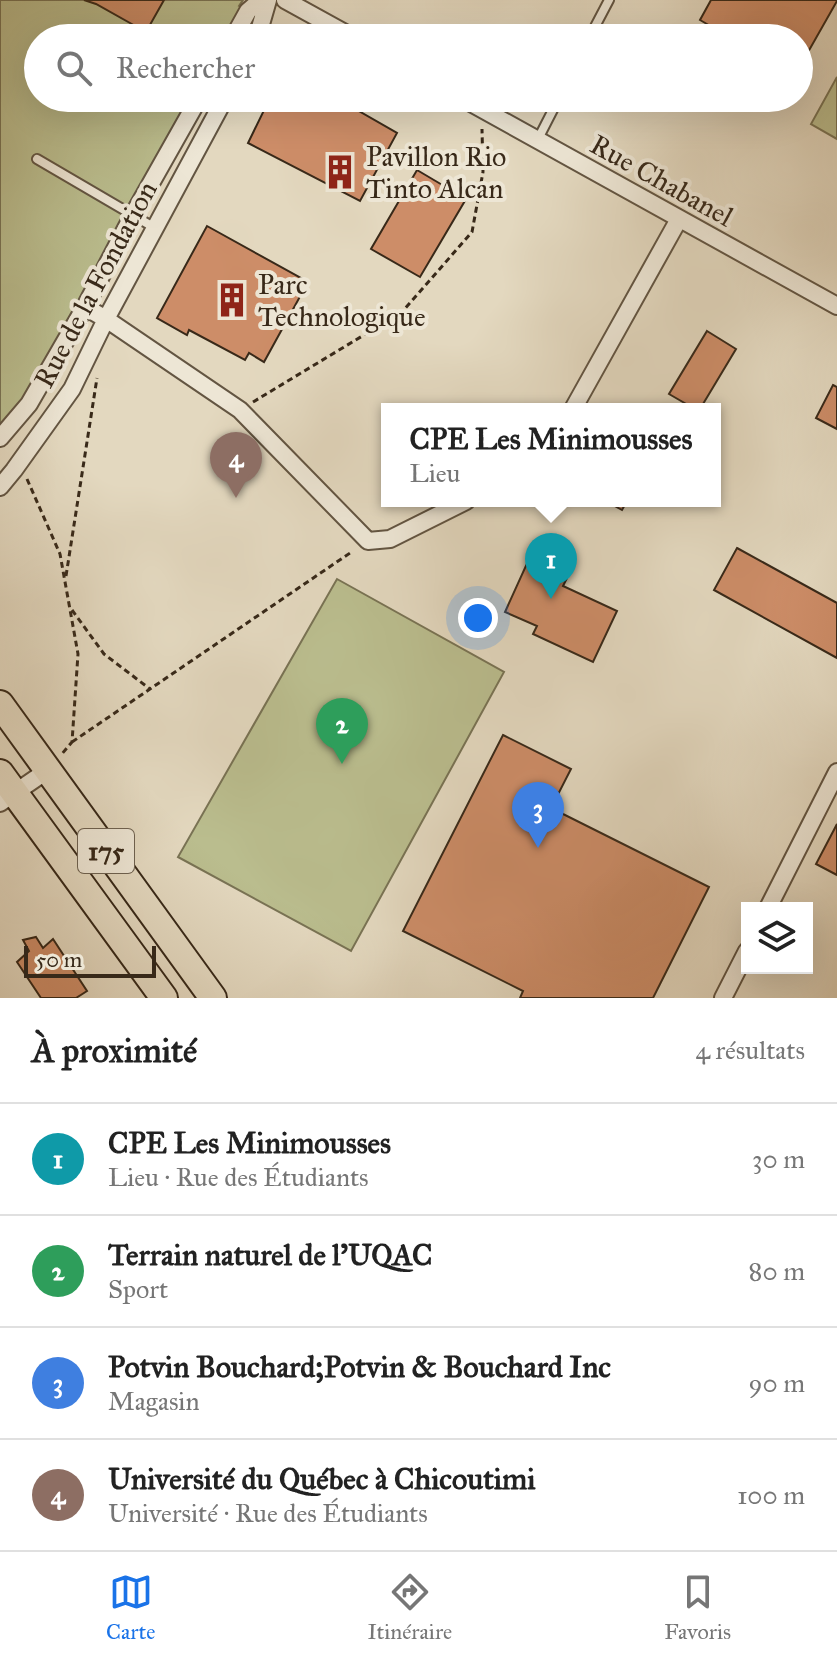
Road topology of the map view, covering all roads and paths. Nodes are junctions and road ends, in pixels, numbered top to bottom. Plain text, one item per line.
1 (261, 0) edge
2 (268, 0) edge
3 (285, 0) edge
4 (609, 0) edge
5 (241, 24) edge
6 (261, 24) edge
7 (329, 24) edge
8 (596, 24) edge
9 (191, 112) edge
10 (217, 112) edge
11 (482, 112) edge
12 (487, 112) edge
13 (552, 112) edge
14 (538, 140) junction
15 (37, 159) dead end
16 (133, 215) junction
17 (679, 219) junction
18 (155, 228) junction
19 (837, 306) edge
20 (85, 307) junction
21 (106, 319) junction
22 (99, 365) dead end
23 (576, 403) edge
24 (240, 410) junction
25 (0, 438) edge
26 (20, 463) junction
27 (0, 487) edge
28 (454, 507) edge
29 (368, 541) junction
30 (65, 580) junction
31 (70, 607) junction
32 (150, 689) junction
33 (0, 704) edge
34 (72, 742) junction
35 (48, 770) junction
36 (837, 772) edge
37 (5, 789) edge
38 (771, 902) edge
39 (741, 963) edge
40 (164, 998) edge
41 (213, 998) edge
42 (723, 998) edge

1 - 5 street
2 - 6 street
3 - 7 street
4 - 8 lane
9 - 16 street, Rue de la Fondation
10 - 18 street, Rue de la Fondation
11 - 24 path
12 - 14 street, Rue Chabanel
13 - 14 lane
14 - 17 street, Rue Chabanel
15 - 16 lane
16 - 18 lane
16 - 20 street, Rue de la Fondation
17 - 19 street, Rue Chabanel
17 - 23 street
18 - 21 street, Rue de la Fondation
20 - 21 street
20 - 25 street, Rue de la Fondation
21 - 24 street
21 - 26 street, Rue de la Fondation
22 - 30 path
24 - 29 street
26 - 27 street, Rue de la Fondation
26 - 30 path
28 - 29 street
29 - 32 path
30 - 31 path
31 - 32 path
31 - 34 path
32 - 34 path
33 - 35 main road, 175
34 - 35 path
35 - 37 street
35 - 41 main road, 175
36 - 38 street
37 - 40 main road, 175
39 - 42 street

